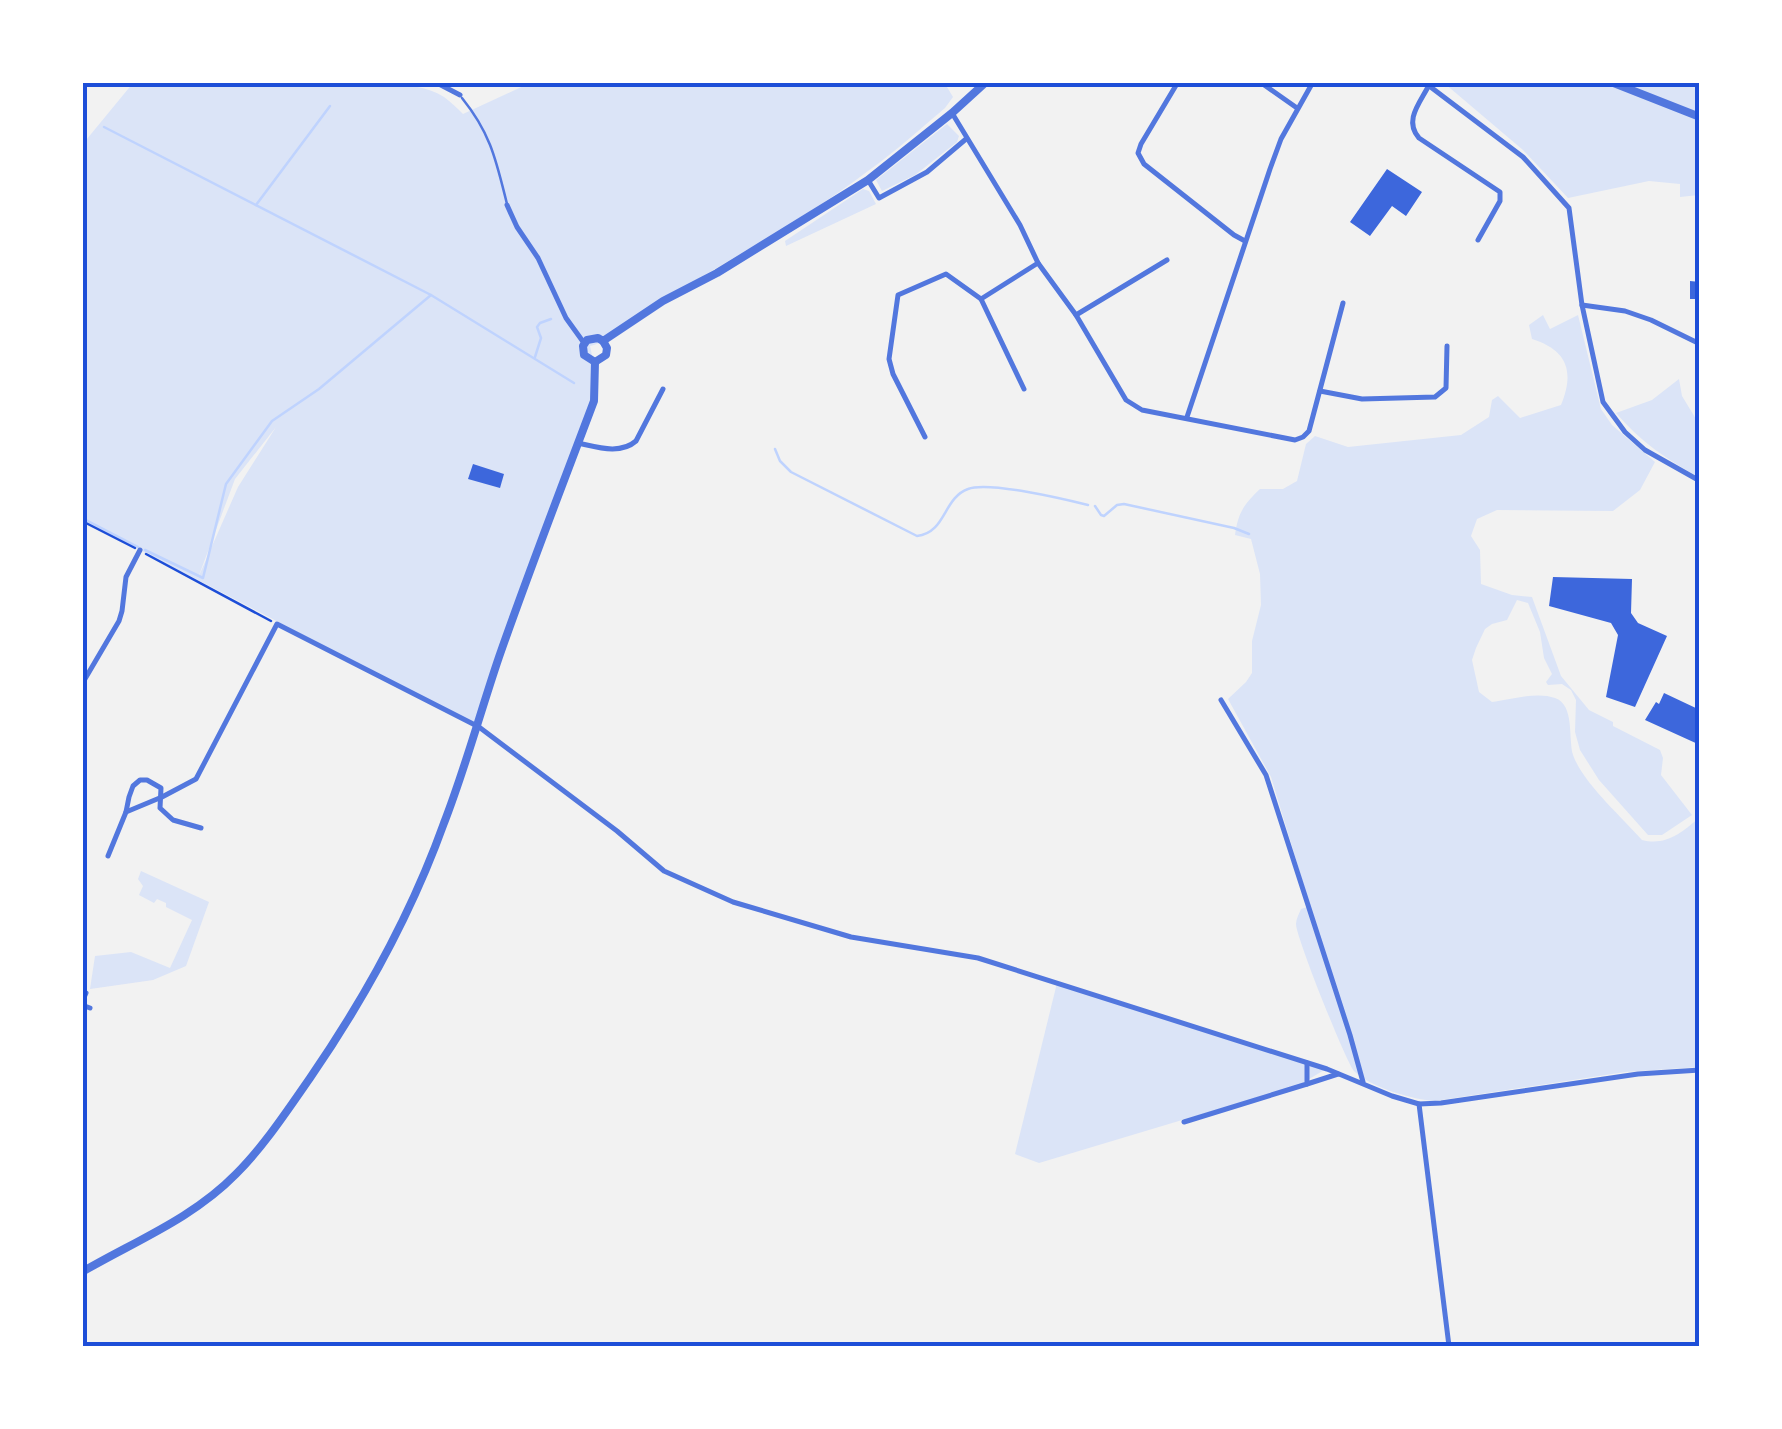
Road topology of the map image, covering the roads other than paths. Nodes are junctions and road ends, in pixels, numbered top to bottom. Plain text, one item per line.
1 (435, 82) edge
2 (986, 82) edge
3 (1178, 82) edge
4 (1260, 82) edge
5 (1313, 82) edge
6 (1611, 82) edge
7 (1426, 85) edge
8 (460, 96) joint
9 (1297, 108) junction
10 (952, 113) junction
11 (1700, 117) edge
12 (966, 139) junction
13 (868, 180) junction
14 (508, 205) joint
15 (1478, 240) dead end
16 (1246, 241) junction
17 (1167, 260) dead end
18 (1038, 263) junction
19 (981, 300) junction
20 (1343, 303) dead end
21 (1582, 305) junction
22 (1076, 315) junction
23 (603, 341) junction
24 (584, 343) junction
25 (1700, 344) edge
26 (1447, 346) dead end
27 (596, 362) junction
28 (662, 389) dead end
29 (1024, 389) dead end
30 (1320, 391) junction
31 (1187, 417) junction
32 (925, 437) dead end
33 (578, 443) junction
34 (1700, 481) edge
35 (140, 550) road end
36 (82, 684) edge
37 (1221, 700) dead end
38 (478, 727) junction
39 (162, 798) junction
40 (126, 812) junction
41 (201, 828) dead end
42 (108, 856) dead end
43 (86, 993) dead end
44 (85, 1005) edge
45 (1307, 1063) junction
46 (1700, 1070) edge
47 (1339, 1074) junction
48 (1363, 1082) junction
49 (1308, 1084) junction
50 (1418, 1104) junction
51 (1184, 1122) dead end
52 (82, 1272) edge
53 (1448, 1346) edge

1 - 8 street
2 - 10 street
3 - 16 street
4 - 9 street
5 - 9 street
6 - 11 street
7 - 15 street
7 - 21 street
8 - 14 lane
9 - 16 street
10 - 12 street
10 - 13 street
12 - 13 street
12 - 18 street
13 - 23 street
14 - 24 street
16 - 31 street
17 - 22 street
18 - 19 street
18 - 22 street
19 - 29 street
19 - 32 street
20 - 30 street
21 - 25 street
21 - 34 street
22 - 31 street
23 - 24 street
23 - 27 street
24 - 27 street
26 - 30 street
27 - 33 street
28 - 33 street
30 - 31 street
33 - 38 street
35 - 36 street
37 - 48 street
38 - 39 street
38 - 45 street
38 - 52 street
39 - 40 street
39 - 40 street
39 - 41 street
40 - 42 street
43 - 44 street
45 - 47 street
45 - 49 street
46 - 50 street
47 - 48 street
47 - 49 street
48 - 50 street
49 - 51 street
50 - 53 street

